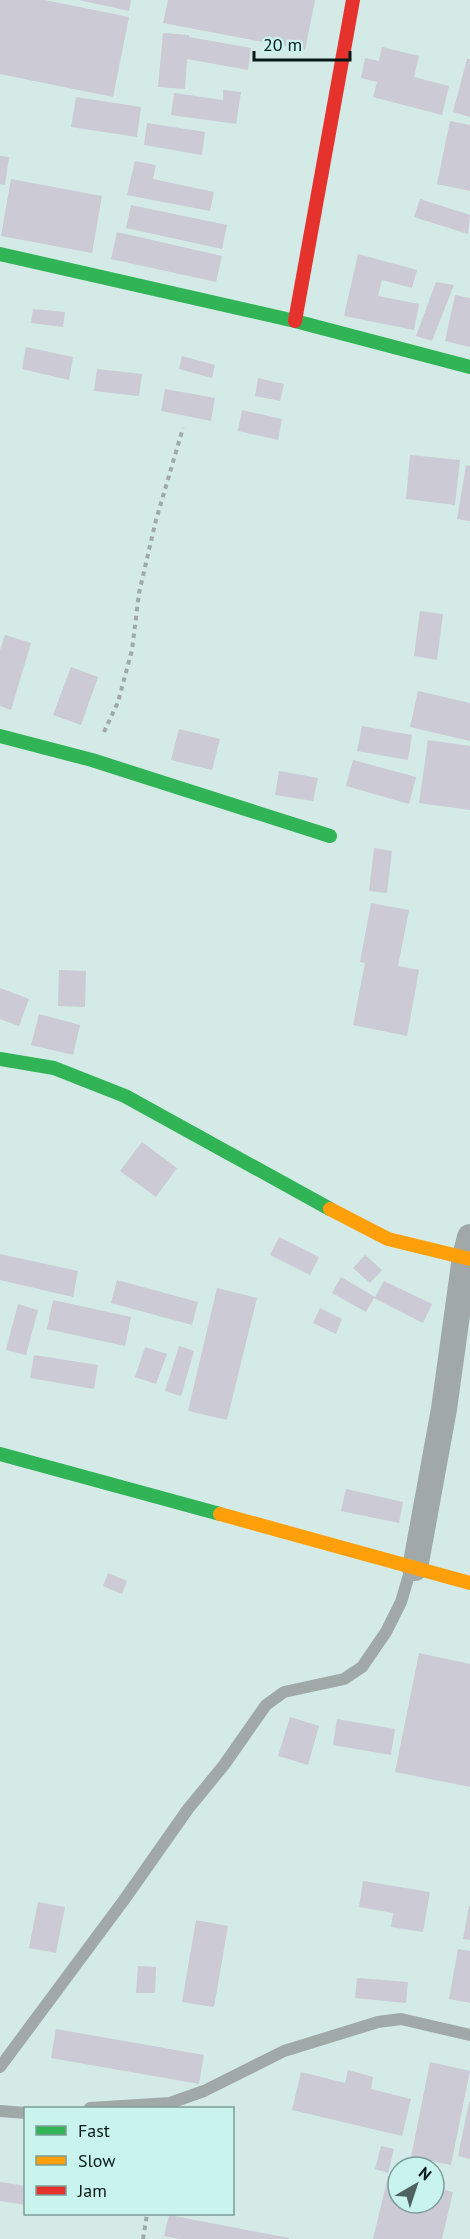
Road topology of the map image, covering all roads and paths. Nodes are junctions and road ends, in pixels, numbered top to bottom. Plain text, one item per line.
1 (353, 0) edge
2 (0, 254) edge
3 (295, 321) junction
4 (470, 367) edge
5 (183, 428) dead end
6 (0, 736) edge
7 (92, 760) junction
8 (330, 836) dead end
9 (0, 1059) edge
10 (468, 1251) edge
11 (0, 1454) edge
12 (413, 1568) junction
13 (470, 1583) edge
14 (470, 2035) edge
15 (0, 2067) edge
16 (117, 2107) edge
17 (0, 2111) edge
18 (24, 2113) edge
19 (147, 2215) edge
20 (143, 2239) edge

1 - 3 street
2 - 3 street
3 - 4 street
5 - 7 path
6 - 7 street
7 - 8 street
9 - 10 street
10 - 12 street
11 - 12 street
12 - 13 street
12 - 15 lane
14 - 16 lane
17 - 18 lane
19 - 20 path

